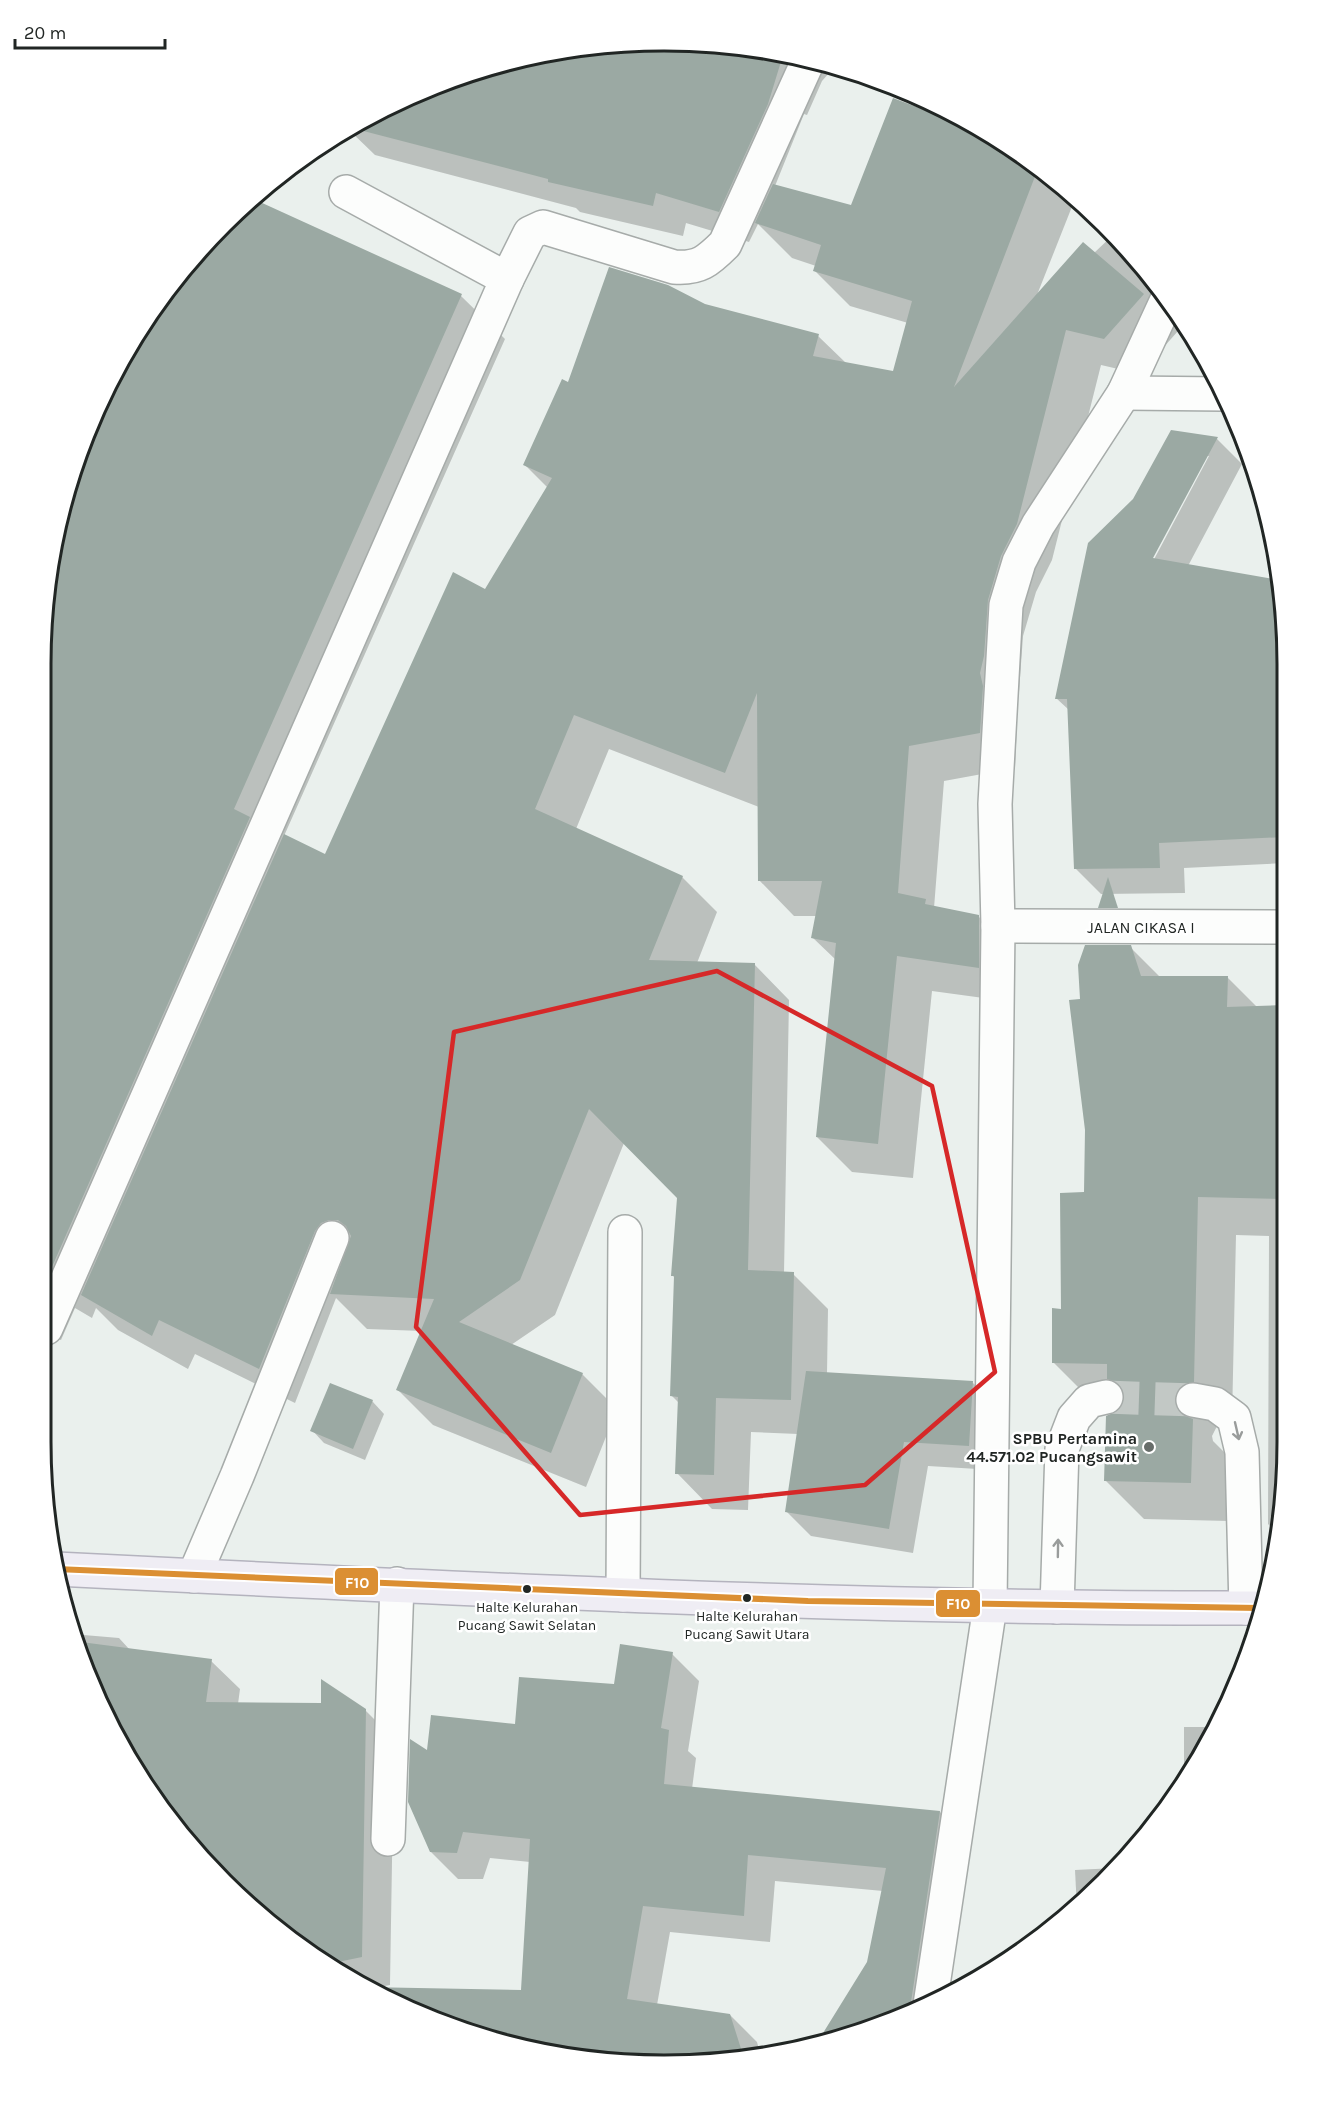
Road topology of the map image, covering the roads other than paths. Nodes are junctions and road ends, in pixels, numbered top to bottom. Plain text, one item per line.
1 (805, 68) edge
2 (346, 192) dead end
3 (507, 279) junction
4 (1163, 308) edge
5 (1124, 393) junction
6 (1214, 394) edge
7 (998, 926) junction
8 (1277, 927) edge
9 (625, 1232) dead end
10 (332, 1238) dead end
11 (51, 1317) edge
12 (1106, 1397) tunnel mouth
13 (1193, 1401) tunnel mouth
14 (65, 1569) edge
15 (194, 1576) junction
16 (398, 1584) junction
17 (623, 1595) junction
18 (990, 1606) junction
19 (1057, 1607) junction
20 (1253, 1608) edge
21 (388, 1839) dead end
22 (932, 1993) edge

1 - 3 street
2 - 3 street
3 - 11 street
4 - 5 street
5 - 6 street
5 - 7 street
7 - 8 street, JALAN CIKASA I
7 - 18 street
9 - 17 street
10 - 15 street
19 -> 12 street
13 -> 20 street
14 - 15 main road
15 - 16 main road
16 - 17 main road
16 - 21 street
17 - 18 main road
18 - 19 main road
18 - 22 street
19 - 20 main road

